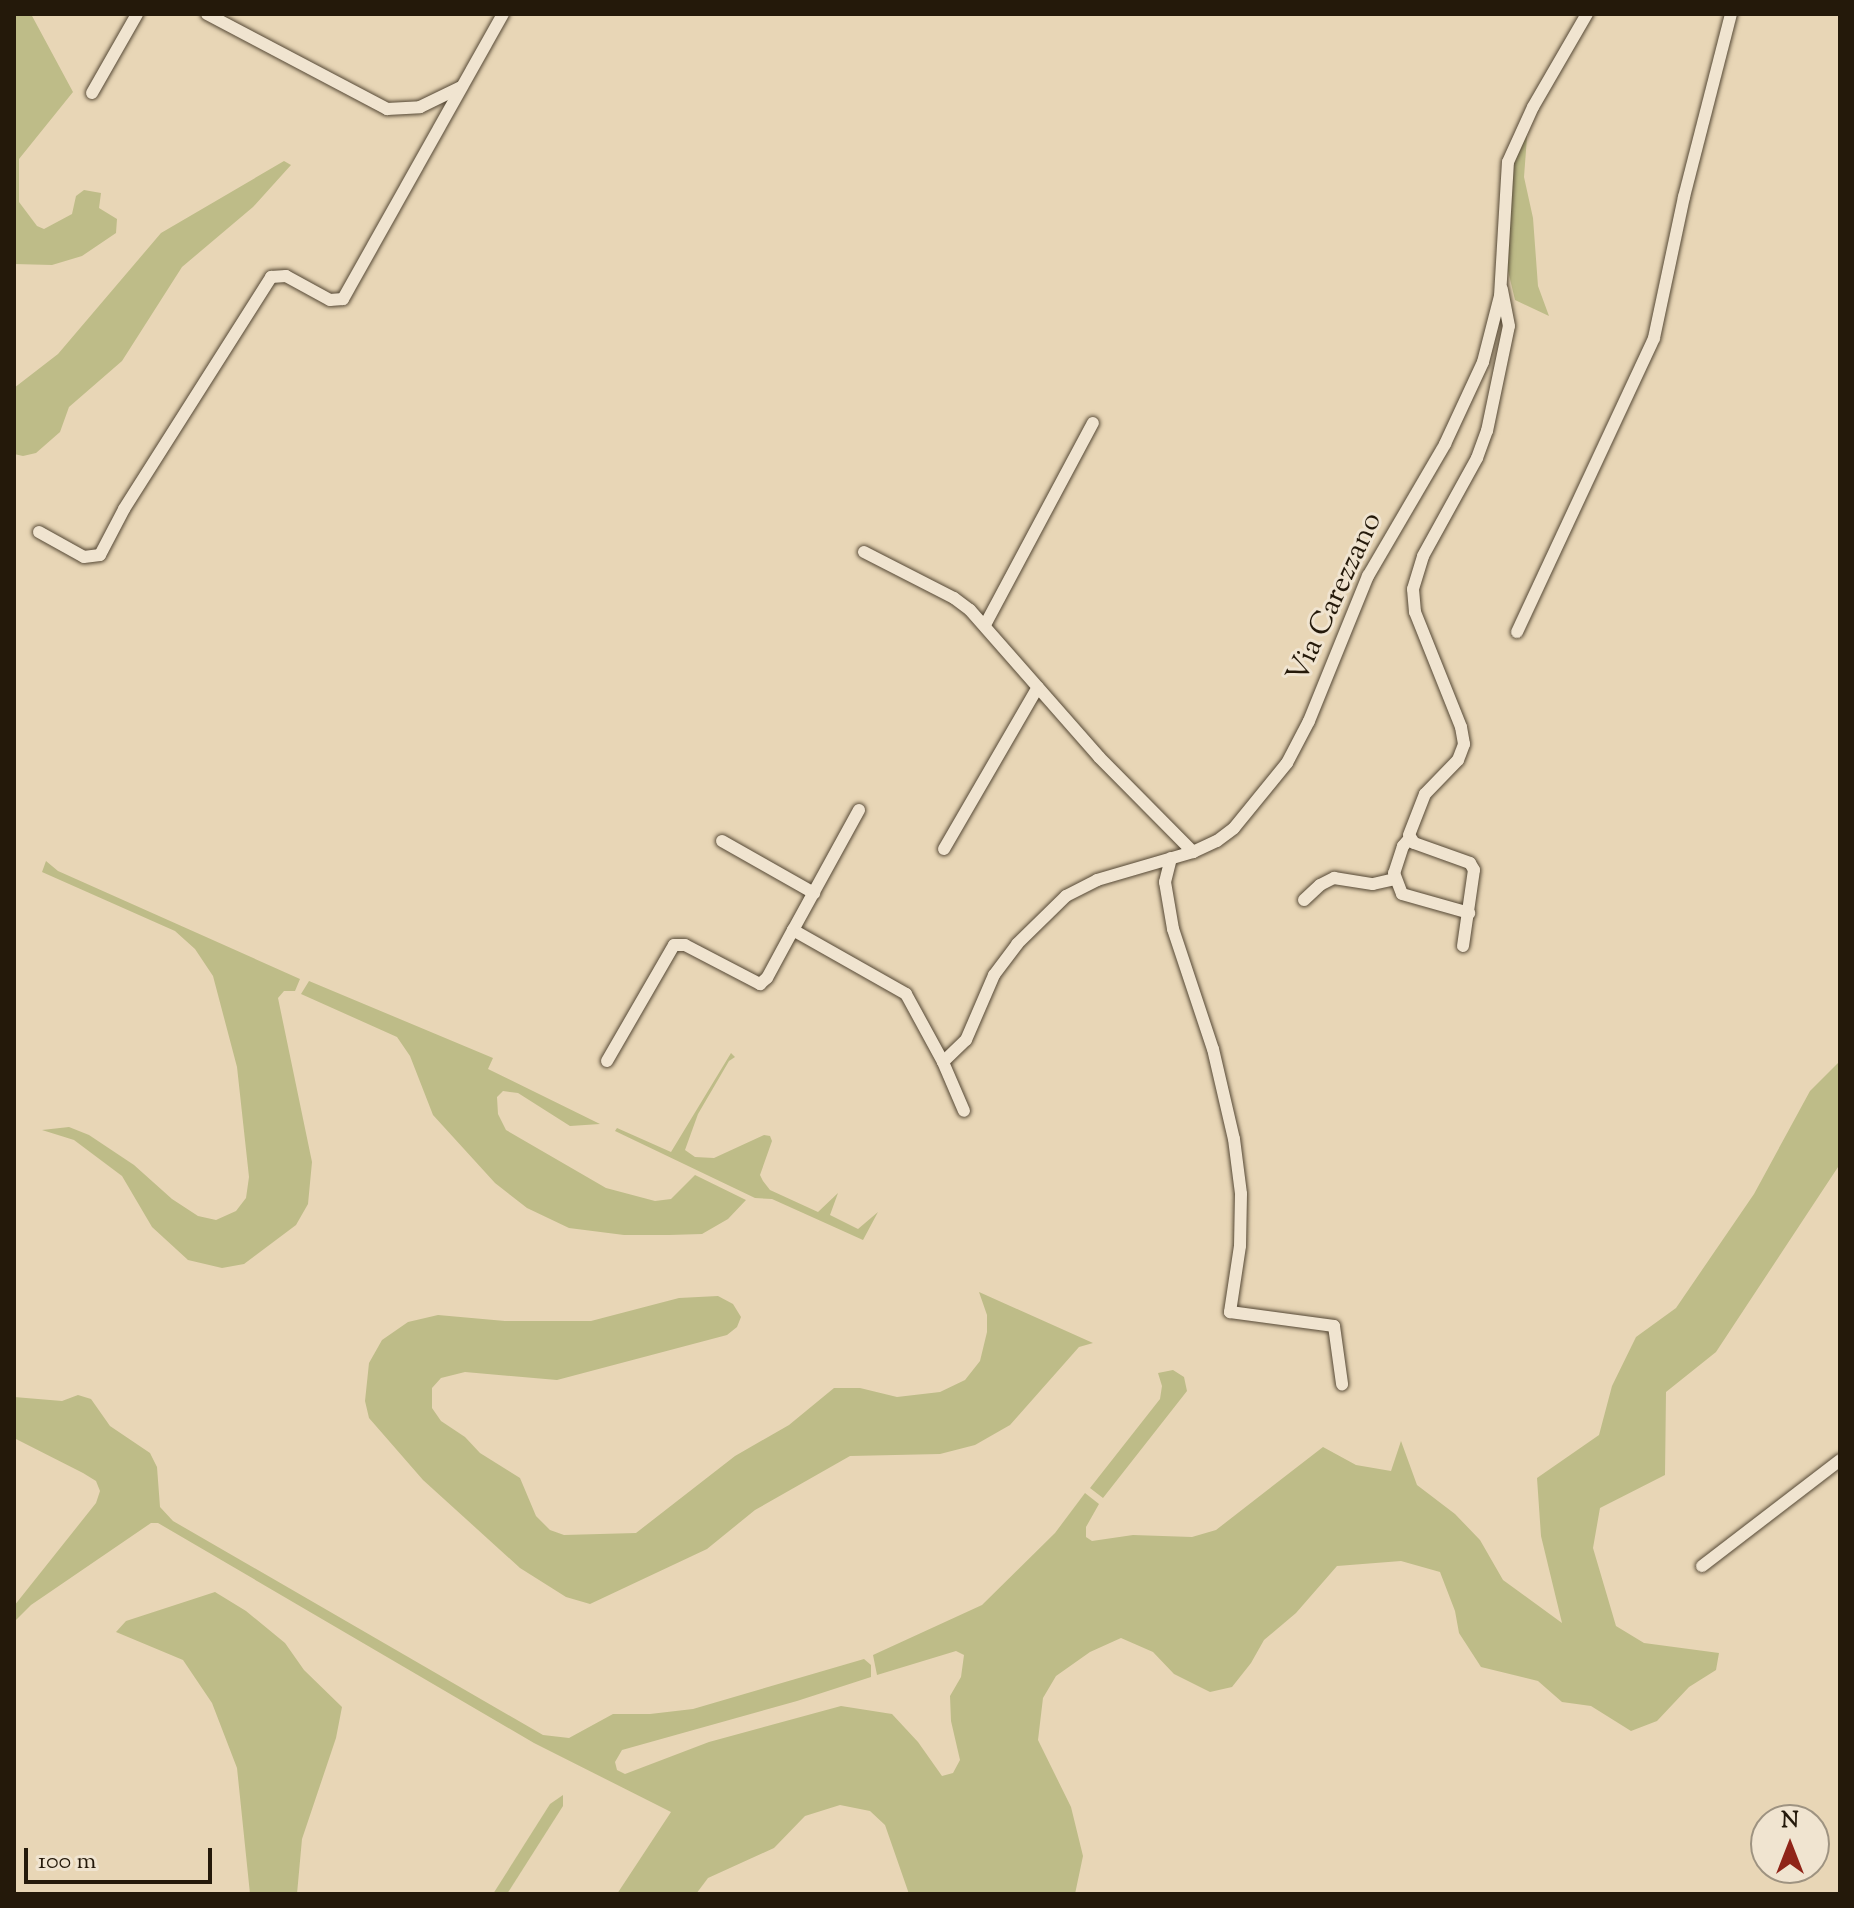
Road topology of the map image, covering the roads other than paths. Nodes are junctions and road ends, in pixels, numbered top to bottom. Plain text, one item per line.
1 (137, 14) edge
2 (207, 14) edge
3 (503, 14) edge
4 (1587, 14) edge
5 (1731, 14) edge
6 (461, 87) junction
7 (92, 93) dead end
8 (1501, 286) junction
9 (1093, 423) dead end
10 (39, 532) dead end
11 (864, 552) dead end
12 (985, 625) junction
13 (1517, 632) dead end
14 (1038, 687) junction
15 (859, 810) dead end
16 (1410, 838) junction
17 (722, 841) dead end
18 (944, 849) dead end
19 (1193, 852) junction
20 (1171, 858) junction
21 (1394, 879) junction
22 (814, 893) junction
23 (1304, 900) dead end
24 (1469, 913) junction
25 (793, 930) junction
26 (1463, 946) dead end
27 (607, 1061) dead end
28 (943, 1062) junction
29 (964, 1111) dead end
30 (1342, 1384) dead end
31 (1840, 1460) edge
32 (1702, 1566) dead end

1 - 7 street
2 - 6 street
3 - 6 street
4 - 8 street, Via Carezzano
5 - 13 street
6 - 10 street
8 - 16 street
8 - 19 street, Via Carezzano
9 - 12 street
11 - 12 street
12 - 14 street
14 - 18 street
14 - 19 street
15 - 22 street
16 - 21 street
16 - 24 street
17 - 22 street
19 - 20 street, Via Carezzano
20 - 28 street, Via Carezzano
20 - 30 street
21 - 23 street
21 - 24 street
22 - 25 street
24 - 26 street
25 - 27 street
25 - 28 street
28 - 29 street
31 - 32 street

